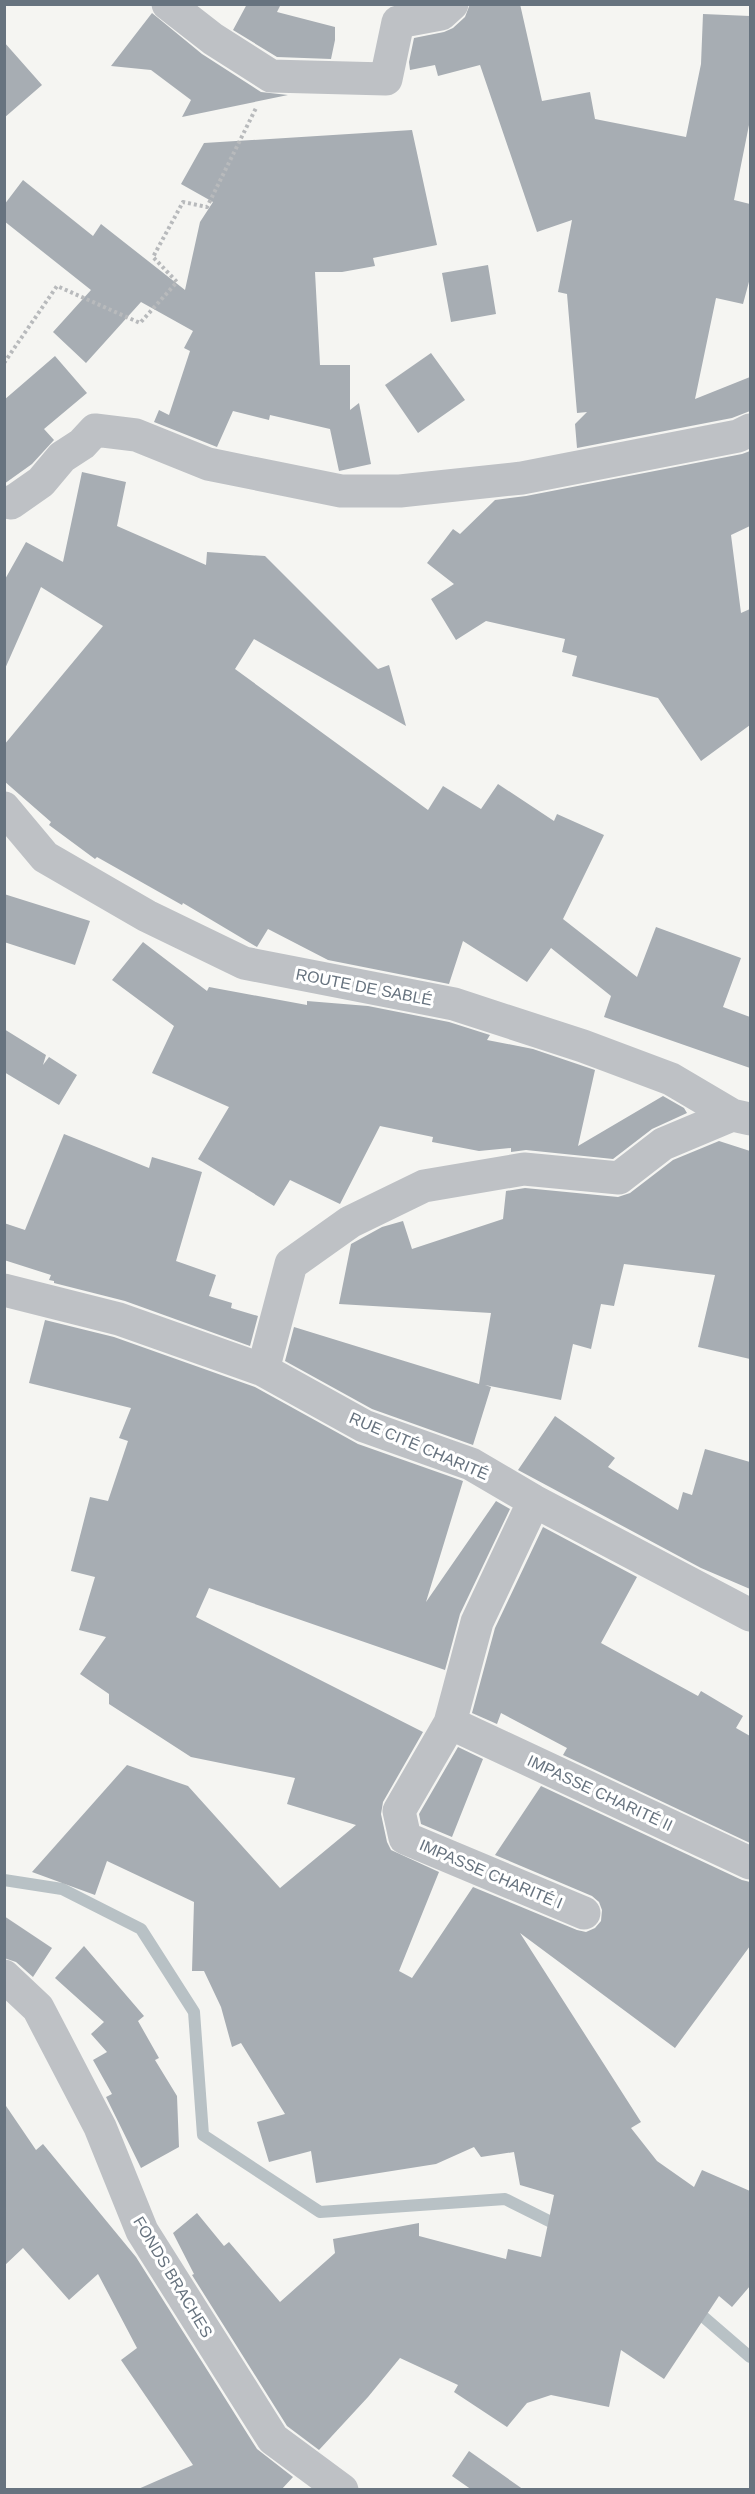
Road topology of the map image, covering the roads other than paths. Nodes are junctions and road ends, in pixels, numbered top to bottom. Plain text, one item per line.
1 (168, 4) edge
2 (452, 4) edge
3 (750, 430) edge
4 (4, 502) edge
5 (4, 808) edge
6 (741, 1117) edge
7 (4, 1290) edge
8 (263, 1370) junction
9 (534, 1501) junction
10 (750, 1614) edge
11 (450, 1723) junction
12 (750, 1863) edge
13 (584, 1913) dead end
14 (4, 1976) edge
15 (342, 2490) edge

1 - 2 street
3 - 4 street
5 - 6 street, ROUTE DE SABLÉ
6 - 8 street
7 - 8 street, RUE CITÉ CHARITÉ
8 - 9 street, RUE CITÉ CHARITÉ
9 - 10 street, RUE CITÉ CHARITÉ
9 - 11 street, IMPASSE CHARITÉ I
11 - 12 street, IMPASSE CHARITÉ II
11 - 13 street, IMPASSE CHARITÉ I
14 - 15 street, FONDS BRACHES

